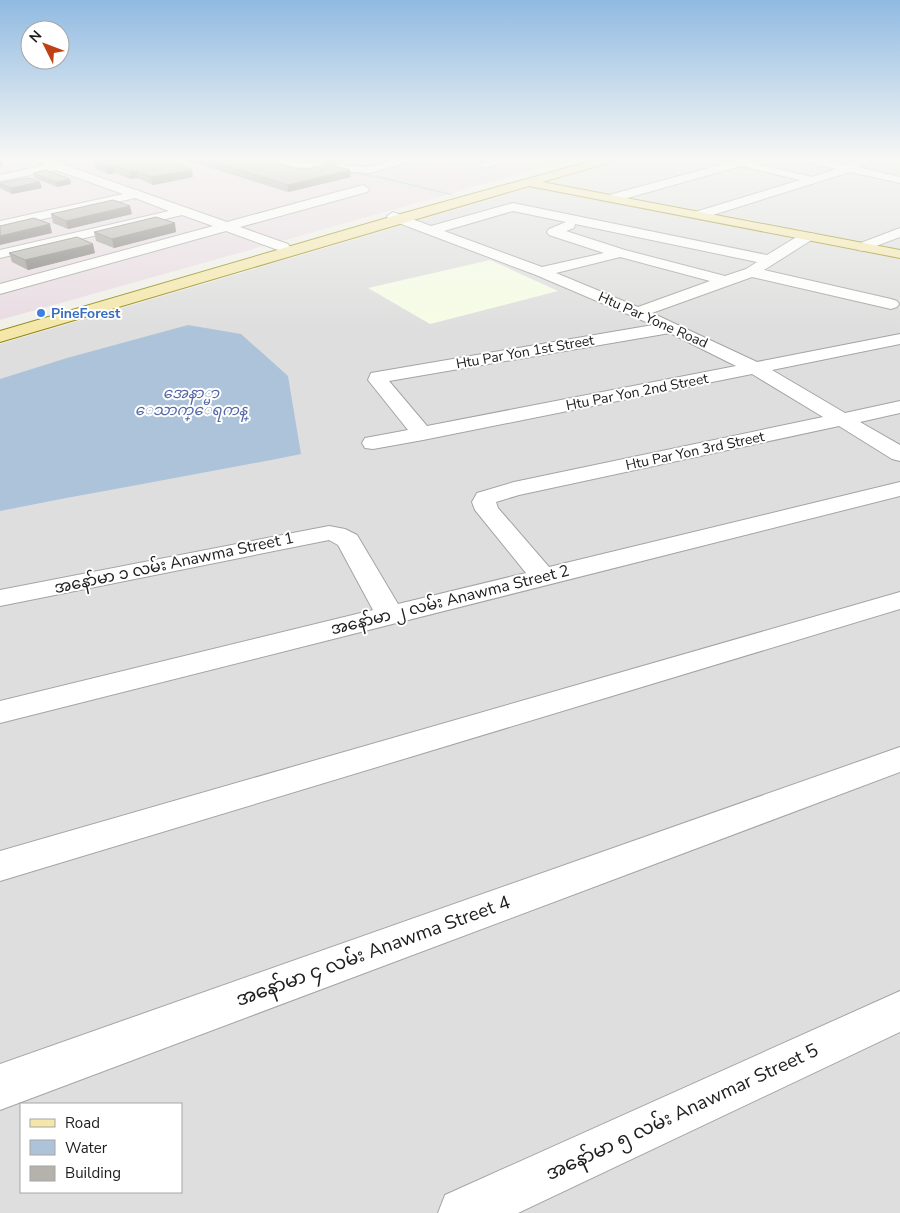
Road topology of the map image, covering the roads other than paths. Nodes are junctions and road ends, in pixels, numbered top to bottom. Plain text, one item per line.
1 (37, 217) edge
2 (160, 217) edge
3 (199, 217) edge
4 (265, 217) edge
5 (398, 217) joint
6 (479, 217) edge
7 (564, 217) edge
8 (627, 217) edge
9 (708, 217) edge
10 (582, 220) junction
11 (0, 225) edge
12 (607, 225) junction
13 (228, 227) junction
14 (431, 230) junction
15 (900, 232) edge
16 (657, 236) junction
17 (808, 236) junction
18 (863, 247) junction
19 (288, 249) junction
20 (620, 253) junction
21 (0, 254) edge
22 (900, 254) edge
23 (769, 260) junction
24 (541, 272) junction
25 (751, 272) junction
26 (728, 281) junction
27 (0, 289) edge
28 (891, 304) dead end
29 (639, 312) junction
30 (0, 327) edge
31 (672, 327) junction
32 (0, 337) edge
33 (900, 339) edge
34 (757, 369) junction
35 (900, 407) edge
36 (843, 420) junction
37 (423, 434) junction
38 (373, 443) dead end
39 (900, 454) edge
40 (900, 489) edge
41 (543, 577) junction
42 (0, 598) edge
43 (900, 600) edge
44 (390, 615) junction
45 (0, 712) edge
46 (900, 759) edge
47 (0, 866) edge
48 (900, 1011) edge
49 (0, 1087) edge
50 (463, 1213) edge

1 - 11 street
2 - 21 street
3 - 13 street
4 - 13 street
5 - 14 street, Htu Par Yone Road
5 - 19 main road
6 - 14 street
7 - 10 street
8 - 12 street
9 - 17 main road
10 - 12 street
10 - 20 street
12 - 16 street
13 - 19 street
13 - 27 street
14 - 24 street, Htu Par Yone Road
15 - 18 street
16 - 20 street
16 - 23 street
17 - 18 main road
17 - 23 street
18 - 22 main road
19 - 30 main road
19 - 32 main road
20 - 24 street
20 - 26 street
23 - 25 street
24 - 29 street, Htu Par Yone Road
25 - 26 street
25 - 28 street
26 - 29 street
29 - 31 street, Htu Par Yone Road
31 - 34 street, Htu Par Yone Road
31 - 37 street, Htu Par Yon 1st Street
33 - 34 street, Htu Par Yon 2nd Street
34 - 36 street, Htu Par Yone Road
34 - 37 street, Htu Par Yon 2nd Street
35 - 36 street, Htu Par Yon 3rd Street
36 - 39 street, Htu Par Yone Road
36 - 41 street, Htu Par Yon 3rd Street
37 - 38 street, Htu Par Yon 2nd Street
40 - 41 street, အနော်မာ ၂ လမ်း Anawma Street 2
41 - 44 street, အနော်မာ ၂ လမ်း Anawma Street 2
42 - 44 street, အနော်မာ ၁ လမ်း Anawma Street 1
43 - 47 street
44 - 45 street, အနော်မာ ၂ လမ်း Anawma Street 2
46 - 49 street, အနော်မာ ၄ လမ်း Anawma Street 4
48 - 50 street, အနော်မာ ၅ လမ်း Anawmar Street 5

